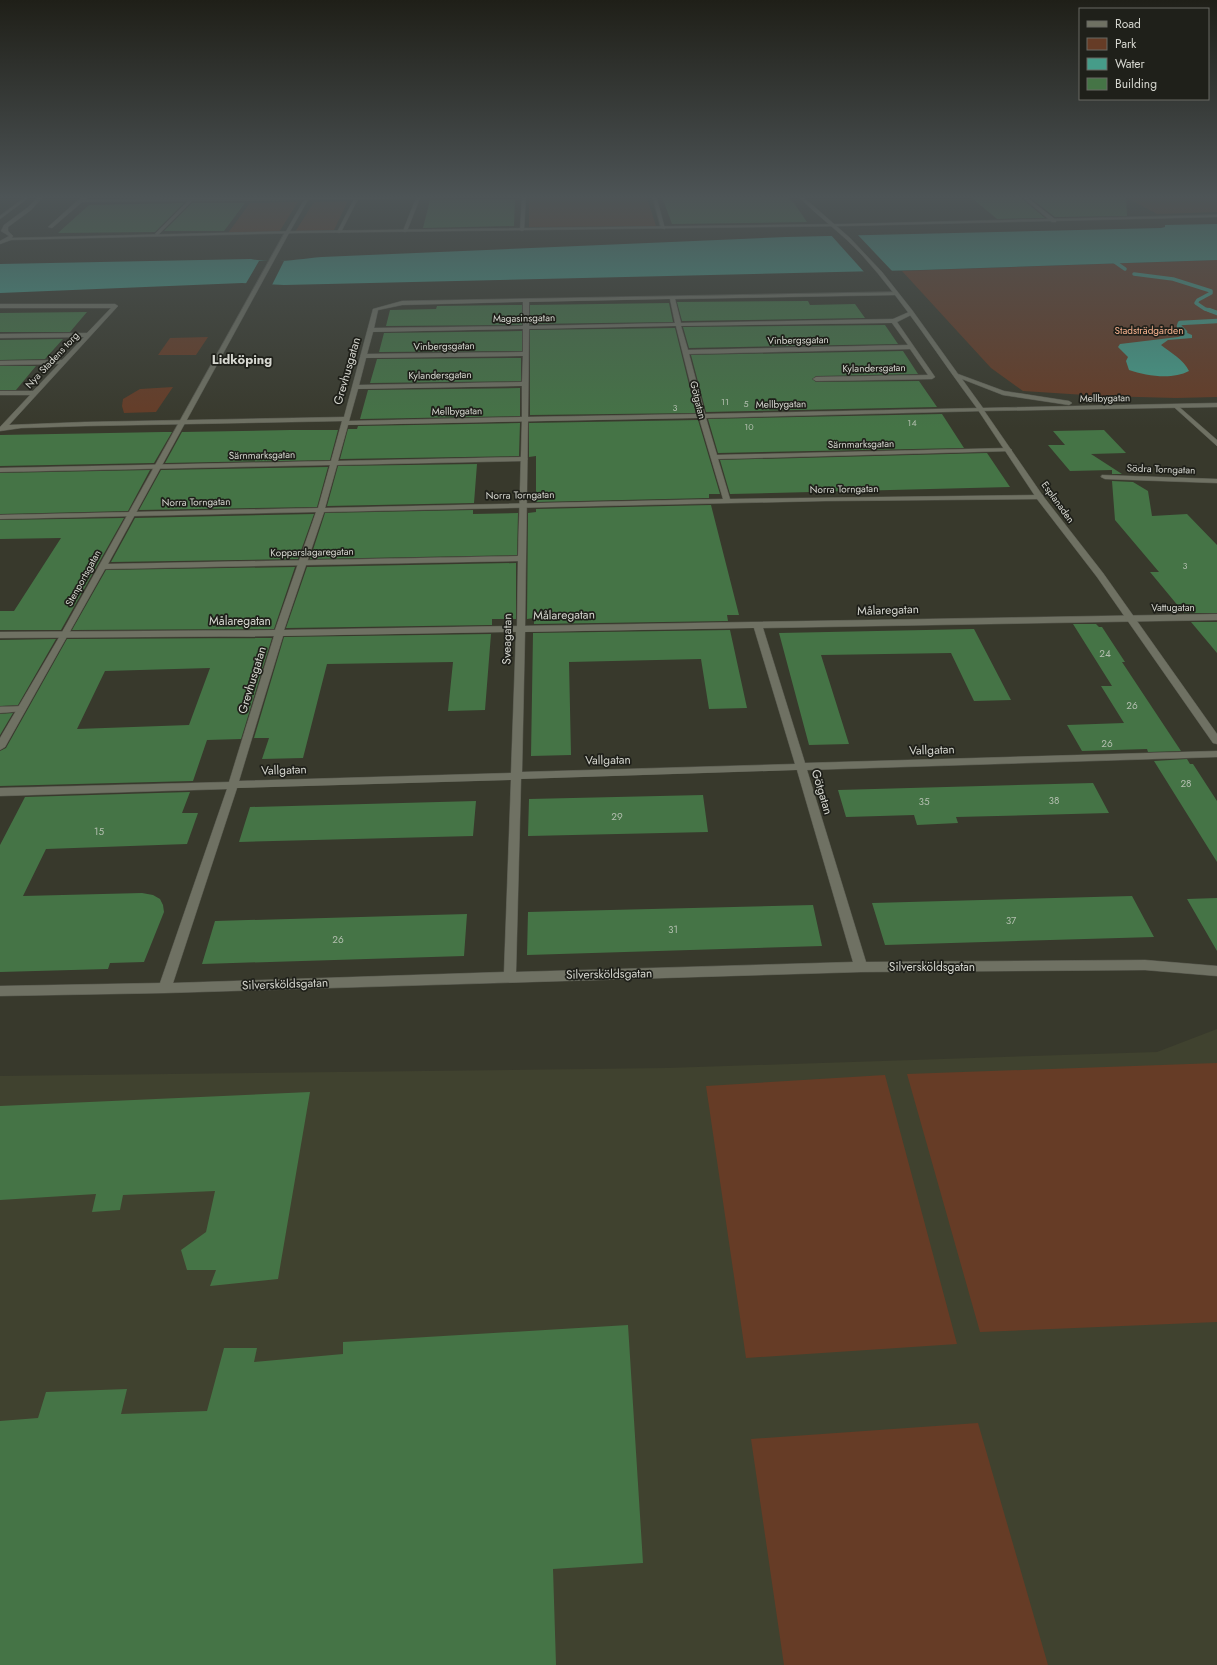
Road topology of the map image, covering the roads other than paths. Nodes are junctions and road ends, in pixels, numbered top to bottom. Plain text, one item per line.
1 (266, 273) edge
2 (879, 273) edge
3 (895, 293) junction
4 (672, 298) junction
5 (526, 301) junction
6 (0, 306) edge
7 (911, 313) junction
8 (894, 320) junction
9 (678, 324) junction
10 (525, 328) junction
11 (371, 330) junction
12 (89, 335) junction
13 (0, 336) edge
14 (911, 347) junction
15 (686, 352) junction
16 (525, 354) junction
17 (364, 356) junction
18 (64, 362) junction
19 (0, 363) edge
20 (956, 375) junction
21 (816, 379) dead end
22 (524, 384) junction
23 (355, 387) junction
24 (34, 393) junction
25 (0, 394) edge
26 (1177, 406) junction
27 (1217, 406) edge
28 (1105, 408) junction
29 (981, 410) junction
30 (702, 416) junction
31 (525, 419) junction
32 (183, 421) junction
33 (346, 421) junction
34 (1, 429) edge
35 (1217, 444) edge
36 (1009, 450) junction
37 (714, 457) junction
38 (524, 459) junction
39 (335, 464) junction
40 (157, 467) junction
41 (0, 470) edge
42 (1105, 477) dead end
43 (1217, 481) edge
44 (1040, 497) junction
45 (727, 501) junction
46 (523, 505) junction
47 (322, 509) junction
48 (131, 514) junction
49 (0, 517) edge
50 (522, 558) junction
51 (302, 563) junction
52 (102, 567) junction
53 (1217, 617) edge
54 (1129, 618) junction
55 (758, 626) junction
56 (521, 628) junction
57 (279, 633) junction
58 (65, 634) junction
59 (0, 635) edge
60 (21, 709) junction
61 (0, 710) edge
62 (1217, 741) edge
63 (0, 747) edge
64 (1217, 754) edge
65 (802, 768) junction
66 (517, 775) junction
67 (233, 785) junction
68 (0, 792) edge
69 (861, 967) junction
70 (1217, 970) edge
71 (510, 977) junction
72 (165, 988) junction
73 (0, 991) edge

1 - 32 street, Stenportsgatan
2 - 3 street, Esplanaden
3 - 4 street
3 - 7 street, Esplanaden
4 - 5 street
4 - 9 street, Götgatan
5 - 10 street, Sveagatan
5 - 11 street, Grevhusgatan
6 - 12 street, Nya Stadens torg
7 - 8 street
7 - 20 street, Esplanaden
8 - 9 street, Magasinsgatan
8 - 14 street
9 - 10 street, Magasinsgatan
9 - 15 street, Götgatan
10 - 11 street, Magasinsgatan
10 - 16 street, Sveagatan
11 - 17 street, Grevhusgatan
12 - 13 street
12 - 18 street, Nya Stadens torg
14 - 15 street, Vinbergsgatan
14 - 21 street, Kylandersgatan
15 - 30 street, Götgatan
16 - 17 street, Vinbergsgatan
16 - 22 street, Sveagatan
17 - 23 street, Grevhusgatan
18 - 19 street
18 - 24 street, Nya Stadens torg
20 - 28 street
20 - 29 street, Esplanaden
22 - 23 street, Kylandersgatan
22 - 31 street, Sveagatan
23 - 33 street, Grevhusgatan
24 - 25 street
24 - 34 street, Nya Stadens torg
26 - 27 street, Mellbygatan
26 - 28 street, Mellbygatan
26 - 35 street
28 - 29 street, Mellbygatan
29 - 30 street, Mellbygatan
29 - 36 street, Esplanaden
30 - 31 street, Mellbygatan
30 - 37 street, Götgatan
31 - 33 street, Mellbygatan
31 - 38 street, Sveagatan
32 - 33 street, Mellbygatan
32 - 34 street, Mellbygatan
32 - 40 street, Stenportsgatan
33 - 39 street, Grevhusgatan
36 - 37 street, Särnmarksgatan
36 - 44 street, Esplanaden
37 - 45 street, Götgatan
38 - 39 street, Särnmarksgatan
38 - 46 street, Sveagatan
39 - 40 street, Särnmarksgatan
39 - 47 street, Grevhusgatan
40 - 41 street, Särnmarksgatan
40 - 48 street, Stenportsgatan
42 - 43 street, Södra Torngatan
44 - 45 street, Norra Torngatan
44 - 54 street, Esplanaden
45 - 46 street, Norra Torngatan
46 - 47 street, Norra Torngatan
46 - 50 street, Sveagatan
47 - 48 street, Norra Torngatan
47 - 51 street, Grevhusgatan
48 - 49 street, Norra Torngatan
48 - 52 street, Stenportsgatan
50 - 51 street, Kopparslagaregatan
50 - 56 street, Sveagatan
51 - 52 street, Kopparslagaregatan
51 - 57 street, Grevhusgatan
52 - 58 street, Stenportsgatan
53 - 54 street, Vattugatan
54 - 55 street, Målaregatan
54 - 62 street, Esplanaden
55 - 56 street, Målaregatan
55 - 65 street, Götgatan
56 - 57 street, Målaregatan
56 - 66 street, Sveagatan
57 - 58 street, Målaregatan
57 - 67 street, Grevhusgatan
58 - 59 street, Målaregatan
58 - 60 street, Stenportsgatan
60 - 61 street
60 - 63 street, Stenportsgatan
64 - 65 street, Vallgatan
65 - 66 street, Vallgatan
65 - 69 street, Götgatan
66 - 67 street, Vallgatan
66 - 71 street, Sveagatan
67 - 68 street, Vallgatan
67 - 72 street, Grevhusgatan
69 - 70 street, Silversköldsgatan
69 - 71 street, Silversköldsgatan
71 - 72 street, Silversköldsgatan
72 - 73 street, Silversköldsgatan

